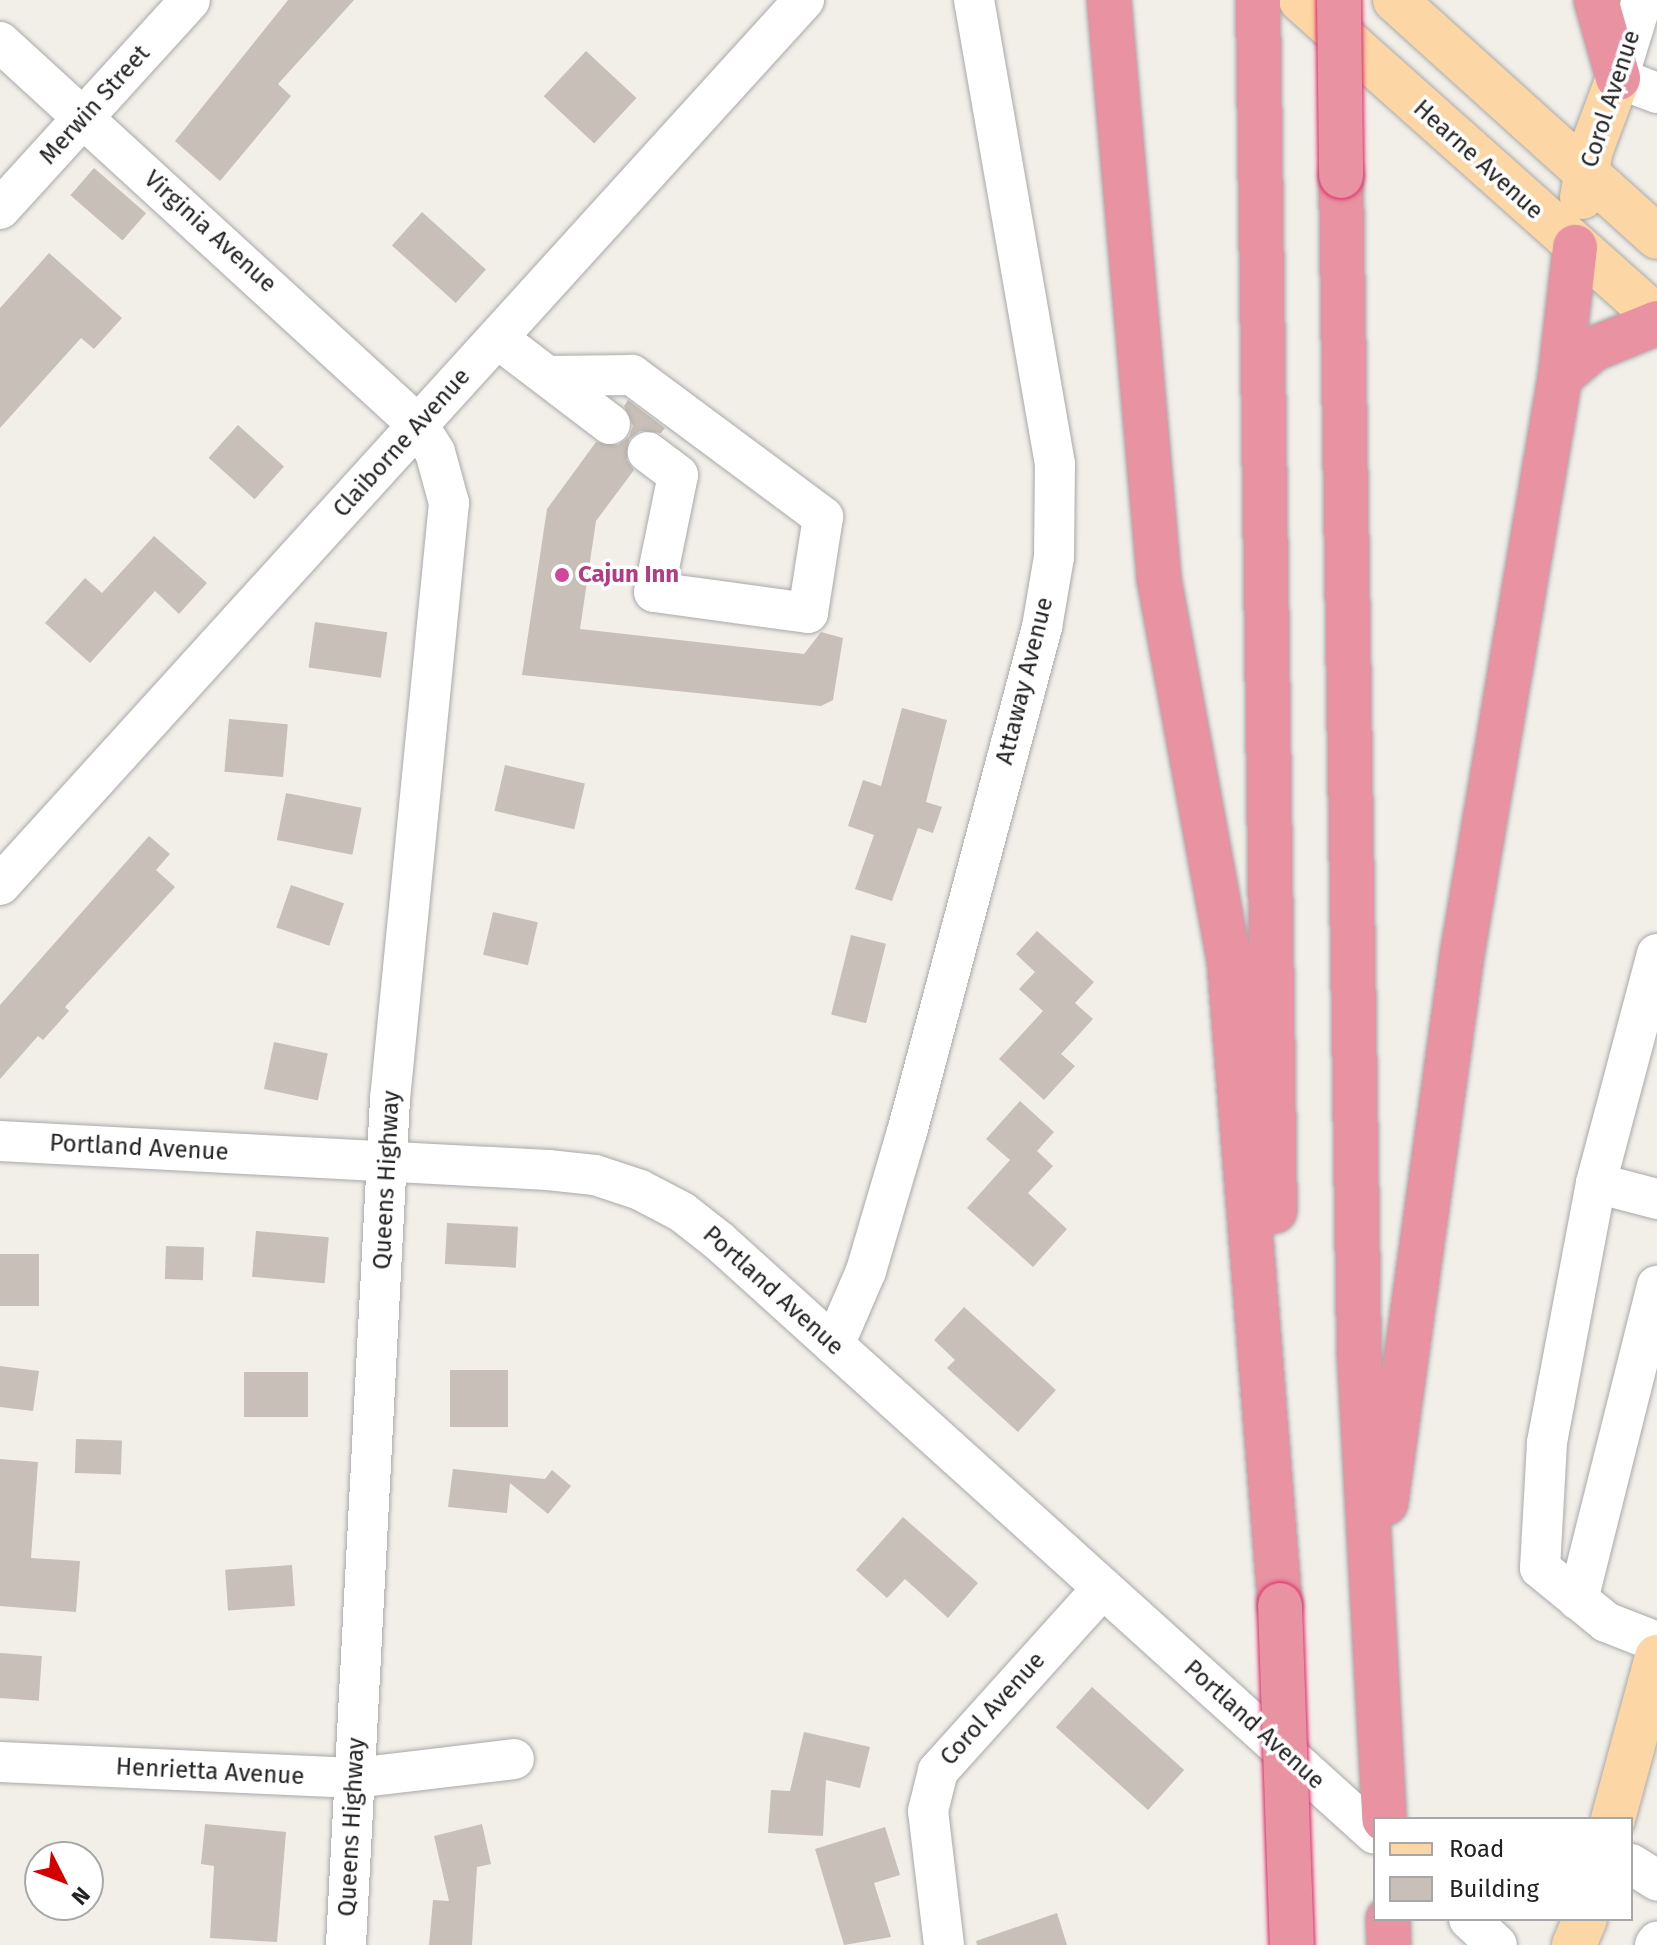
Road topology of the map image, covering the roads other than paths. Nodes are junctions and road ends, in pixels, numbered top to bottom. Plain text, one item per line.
1 (190, 0) edge
2 (804, 0) edge
3 (974, 0) edge
4 (1109, 0) edge
5 (1258, 0) edge
6 (1301, 0) edge
7 (1339, 0) edge
8 (1395, 0) edge
9 (1596, 0) edge
10 (1642, 0) edge
11 (0, 42) edge
12 (1375, 68) junction
13 (1637, 86) edge
14 (83, 117) junction
15 (1586, 174) junction
16 (0, 209) edge
17 (1657, 237) edge
18 (1575, 247) junction
19 (1657, 320) edge
20 (497, 338) junction
21 (547, 376) junction
22 (1560, 377) junction
23 (610, 424) dead end
24 (418, 425) junction
25 (720, 441) junction
26 (0, 885) edge
27 (1657, 954) edge
28 (0, 1141) edge
29 (387, 1161) junction
30 (1596, 1183) junction
31 (1657, 1199) edge
32 (1657, 1286) edge
33 (834, 1345) junction
34 (1103, 1588) junction
35 (1578, 1600) junction
36 (1280, 1605) junction
37 (1657, 1642) edge
38 (1657, 1657) edge
39 (1378, 1693) junction
40 (514, 1759) dead end
41 (1644, 1759) edge
42 (0, 1762) edge
43 (355, 1778) junction
44 (1384, 1817) edge
45 (1614, 1817) edge
46 (1373, 1832) edge
47 (1633, 1865) edge
48 (1657, 1880) edge
49 (1388, 1921) edge
50 (1471, 1921) edge
51 (1584, 1921) edge
52 (346, 1945) edge
53 (944, 1945) edge
54 (1292, 1945) edge
55 (1389, 1945) edge
56 (1497, 1945) edge
57 (1574, 1945) edge

1 - 14 street, Merwin Street
2 - 20 street, Claiborne Avenue
3 - 33 street, Attaway Avenue
4 - 36 highway
5 - 36 highway
6 - 12 main road, Hearne Avenue
7 - 39 highway, bridge
8 - 15 main road
9 - 13 highway
10 - 13 street, Corol Avenue
11 - 14 street, Virginia Avenue
12 - 15 main road
12 - 18 main road, Hearne Avenue
13 - 15 main road, Corol Avenue
14 - 16 street, Merwin Street
14 - 24 street, Virginia Avenue
15 - 17 main road
15 - 18 main road, Corol Avenue
18 - 19 main road, Hearne Avenue
18 - 22 highway
19 - 22 highway
20 - 21 street
20 - 24 street, Claiborne Avenue
21 - 23 street
21 - 25 street
22 - 39 highway
24 - 26 street, Claiborne Avenue
24 - 29 street, Queens Highway
25 - 25 street
27 - 30 street
28 - 29 street, Portland Avenue
29 - 33 street, Portland Avenue
29 - 43 street, Queens Highway
30 - 31 street
30 - 35 street
32 - 35 street
33 - 34 street, Portland Avenue
34 - 46 street, Portland Avenue
34 - 53 street, Corol Avenue
35 - 37 street
36 - 54 highway, bridge
38 - 41 main road
39 - 44 highway
40 - 43 street, Henrietta Avenue
41 - 45 main road
42 - 43 street, Henrietta Avenue
43 - 52 street, Queens Highway
47 - 48 street
49 - 55 highway
50 - 56 street
51 - 57 main road

